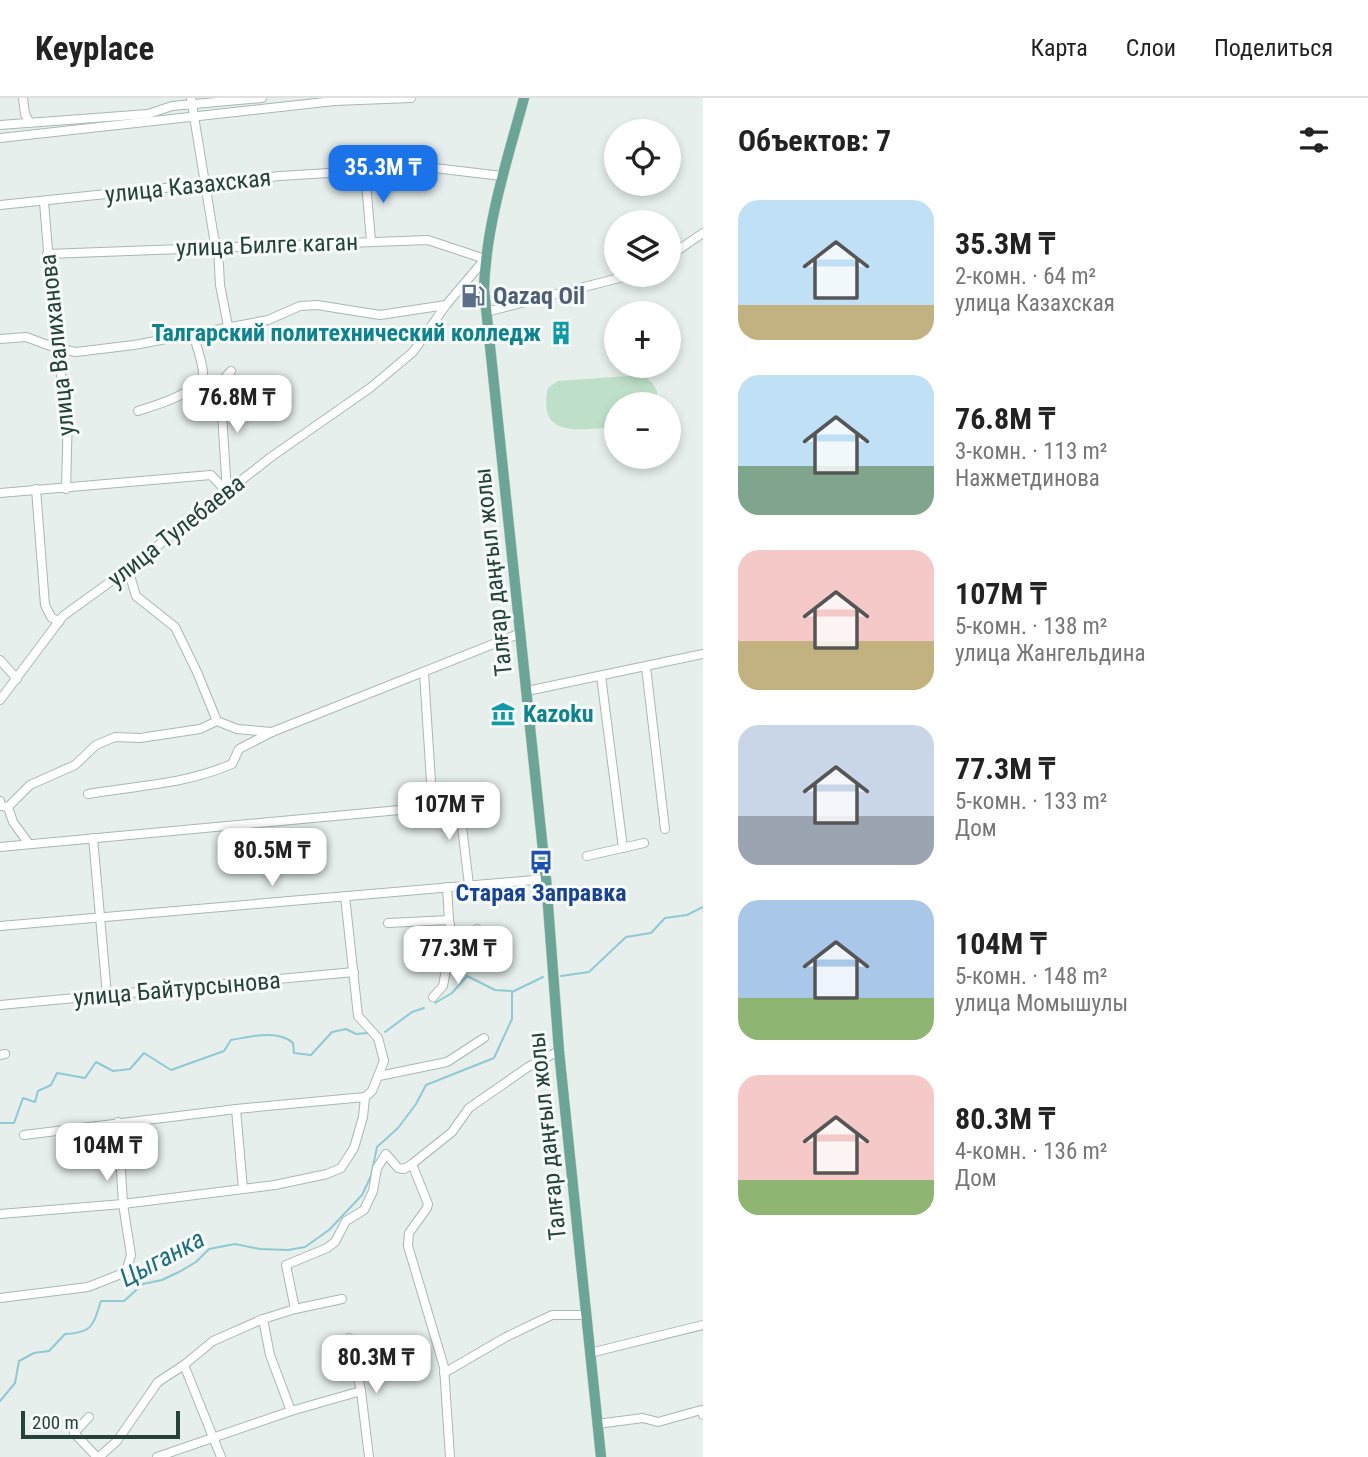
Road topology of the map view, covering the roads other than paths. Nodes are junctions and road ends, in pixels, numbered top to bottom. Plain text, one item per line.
1 (23, 98) edge
2 (262, 98) edge
3 (411, 98) edge
4 (524, 98) edge
5 (192, 102) edge
6 (195, 116) junction
7 (46, 122) junction
8 (30, 123) junction
9 (0, 125) edge
10 (45, 134) junction
11 (0, 138) edge
12 (365, 171) junction
13 (502, 176) junction
14 (204, 183) junction
15 (44, 202) junction
16 (0, 205) edge
17 (703, 233) edge
18 (371, 241) junction
19 (218, 246) junction
20 (681, 248) edge
21 (47, 254) junction
22 (485, 258) junction
23 (604, 282) edge
24 (446, 305) junction
25 (486, 312) junction
26 (228, 326) junction
27 (193, 333) junction
28 (0, 339) edge
29 (56, 348) junction
30 (231, 372) dead end
31 (138, 411) dead end
32 (36, 489) junction
33 (66, 489) junction
34 (227, 492) junction
35 (0, 493) edge
36 (128, 569) junction
37 (59, 622) junction
38 (520, 633) junction
39 (703, 654) edge
40 (0, 660) edge
41 (646, 667) junction
42 (424, 673) junction
43 (601, 676) junction
44 (16, 679) junction
45 (527, 691) junction
46 (0, 700) edge
47 (217, 721) junction
48 (272, 732) junction
49 (88, 794) dead end
50 (0, 801) edge
51 (8, 807) junction
52 (421, 808) junction
53 (665, 829) dead end
54 (93, 838) junction
55 (644, 843) dead end
56 (29, 844) junction
57 (0, 847) edge
58 (623, 848) junction
59 (587, 856) dead end
60 (545, 878) junction
61 (469, 885) junction
62 (447, 887) junction
63 (345, 896) junction
64 (99, 918) junction
65 (449, 920) junction
66 (388, 923) dead end
67 (0, 926) edge
68 (477, 929) dead end
69 (448, 959) junction
70 (354, 972) junction
71 (107, 995) junction
72 (433, 997) dead end
73 (0, 1005) edge
74 (484, 1038) dead end
75 (559, 1051) junction
76 (379, 1076) junction
77 (365, 1097) junction
78 (236, 1108) junction
79 (118, 1122) junction
80 (24, 1135) dead end
81 (412, 1164) junction
82 (243, 1189) junction
83 (123, 1204) junction
84 (0, 1214) edge
85 (0, 1298) edge
86 (342, 1299) dead end
87 (295, 1309) junction
88 (586, 1315) junction
89 (263, 1319) junction
90 (703, 1325) edge
91 (349, 1338) dead end
92 (590, 1353) junction
93 (184, 1365) junction
94 (444, 1373) junction
95 (361, 1391) junction
96 (291, 1411) junction
97 (703, 1415) edge
98 (89, 1417) dead end
99 (597, 1424) junction
100 (214, 1436) junction
101 (98, 1457) edge
102 (157, 1457) edge
103 (221, 1457) edge
104 (369, 1457) edge
105 (450, 1457) edge
106 (601, 1457) edge

1 - 8 street
2 - 5 street
3 - 6 street
4 - 13 main road, Талғар даңғыл жолы
5 - 6 street
5 - 7 street
6 - 10 street
6 - 14 street
7 - 8 street
7 - 10 street
8 - 9 street
10 - 11 street
12 - 13 street, улица Казахская
12 - 14 street, улица Казахская
12 - 18 street
13 - 22 main road, Талғар даңғыл жолы
14 - 15 street, улица Казахская
14 - 19 street
15 - 16 street, улица Казахская
15 - 21 street, улица Валиханова
17 - 20 street
18 - 19 street, улица Билге каган
18 - 22 street, улица Билге каган
19 - 21 street, улица Билге каган
19 - 26 street
21 - 29 street, улица Валиханова
22 - 24 street, улица Тулебаева
22 - 25 main road, Талғар даңғыл жолы
23 - 25 street
24 - 26 street
24 - 34 street, улица Тулебаева
25 - 38 main road, Талғар даңғыл жолы
26 - 27 street
27 - 29 street
27 - 31 street
28 - 29 street
29 - 33 street, улица Валиханова
30 - 34 street
32 - 33 street
32 - 35 street
32 - 37 street
33 - 34 street
34 - 36 street, улица Тулебаева
36 - 37 street, улица Тулебаева
36 - 47 street
37 - 44 street, улица Тулебаева
38 - 42 street
38 - 45 main road, Талғар даңғыл жолы
39 - 41 street
40 - 44 street
41 - 43 street
41 - 53 street
42 - 48 street
42 - 52 street
43 - 45 street
43 - 58 street
44 - 46 street, улица Тулебаева
45 - 60 main road, Талғар даңғыл жолы
47 - 48 street
47 - 51 street
48 - 49 street
50 - 51 street
51 - 56 street
52 - 54 street
52 - 61 street
54 - 56 street
54 - 64 street
55 - 58 street
56 - 57 street
58 - 59 street
60 - 61 street
60 - 75 main road, Талғар даңғыл жолы
61 - 62 street
62 - 63 street
62 - 65 street
63 - 64 street
63 - 70 street
64 - 67 street
64 - 71 street
65 - 66 street
65 - 69 street
68 - 69 street
69 - 72 street
70 - 71 street, улица Байтурсынова
70 - 76 street
71 - 73 street, улица Байтурсынова
74 - 76 street
75 - 81 street
75 - 88 main road, Талғар даңғыл жолы
76 - 77 street
77 - 78 street
77 - 82 street
78 - 79 street
78 - 82 street
79 - 80 street
79 - 83 street
81 - 87 street
81 - 94 street
82 - 83 street
83 - 84 street
83 - 85 street
86 - 87 street
87 - 89 street
88 - 92 main road, Талғар даңғыл жолы
88 - 94 street
89 - 93 street
89 - 96 street
90 - 92 street
91 - 95 street
92 - 99 main road, Талғар даңғыл жолы
93 - 100 street
93 - 101 street
94 - 105 street
95 - 96 street
95 - 104 street
96 - 100 street
97 - 99 street
98 - 101 street
99 - 106 main road, Талғар даңғыл жолы
100 - 102 street
100 - 103 street

